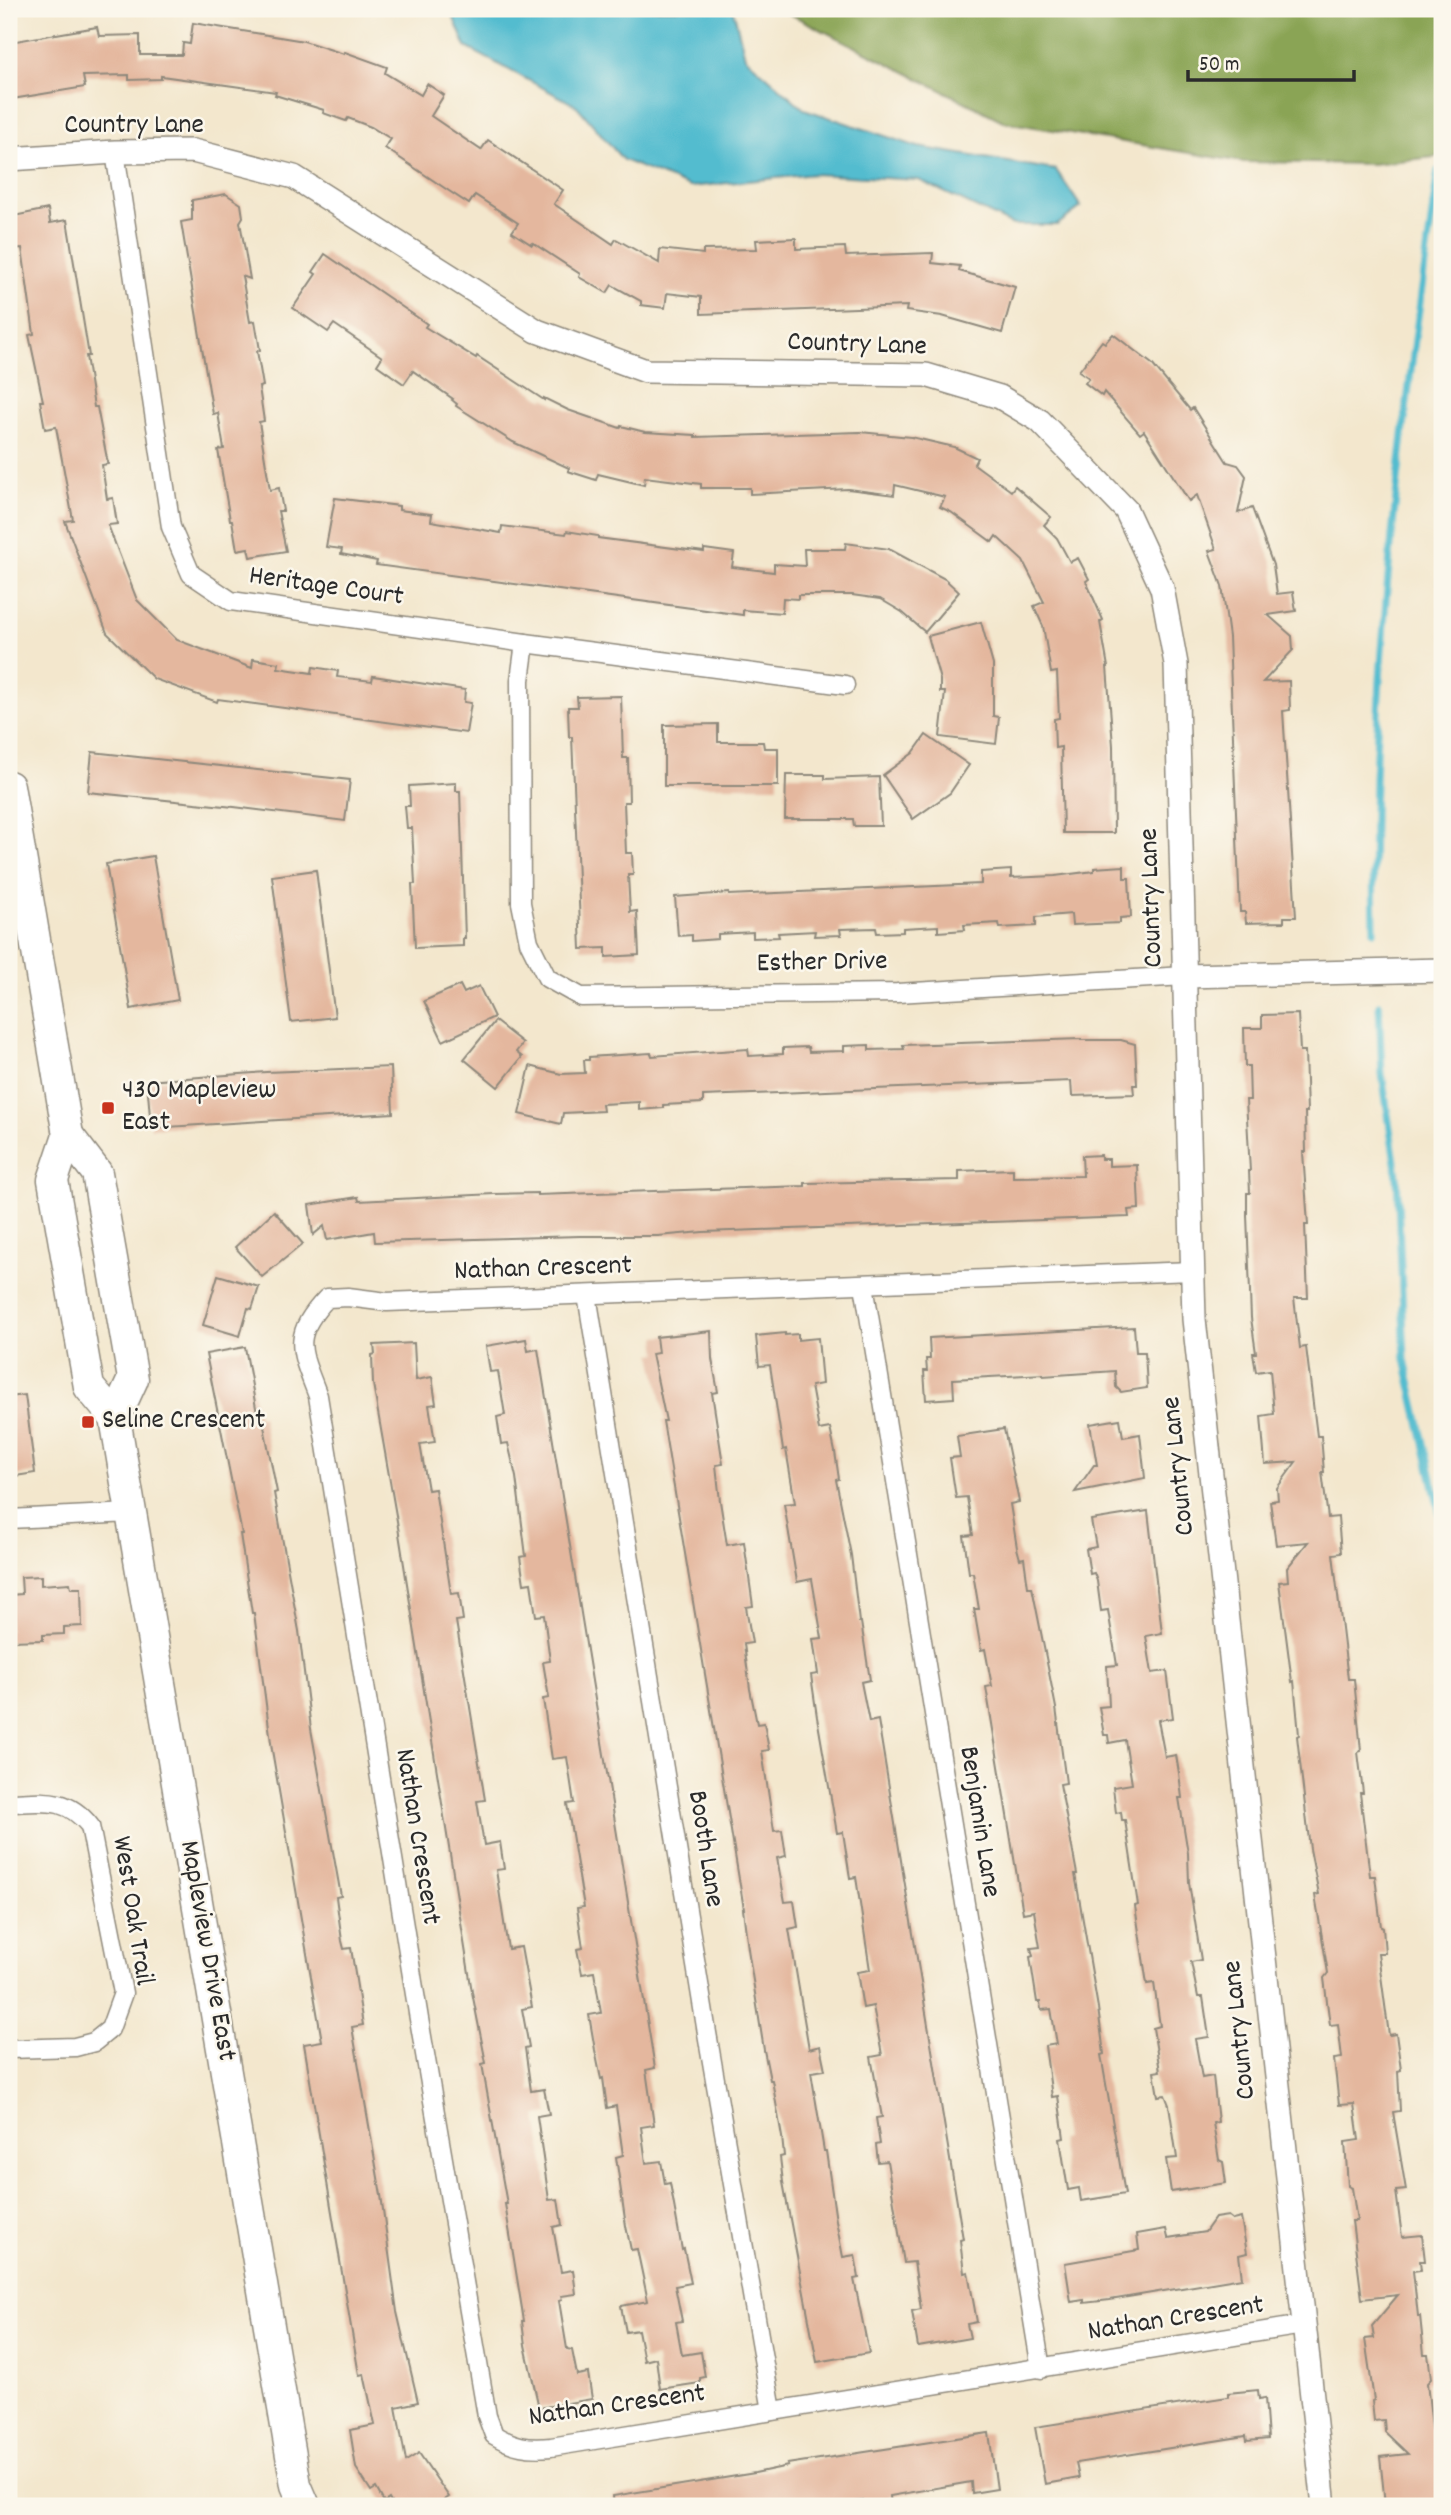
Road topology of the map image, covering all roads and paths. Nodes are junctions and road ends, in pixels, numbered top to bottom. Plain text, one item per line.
1 (115, 152) junction
2 (9, 159) edge
3 (525, 643) junction
4 (845, 685) dead end
5 (9, 786) edge
6 (1442, 970) edge
7 (1185, 976) junction
8 (68, 1135) junction
9 (1193, 1270) junction
10 (864, 1285) junction
11 (587, 1295) junction
12 (115, 1418) junction
13 (131, 1513) junction
14 (9, 1519) edge
15 (9, 1803) edge
16 (9, 2049) edge
17 (1303, 2325) junction
18 (1041, 2369) junction
19 (772, 2411) junction
20 (298, 2499) edge
21 (1324, 2506) edge

1 - 2 street, Country Lane
1 - 3 street, Heritage Court
1 - 7 street, Country Lane
3 - 4 street, Heritage Court
3 - 7 street, Esther Drive
5 - 8 main road
6 - 7 street, Esther Drive
7 - 9 street, Country Lane
8 - 12 main road
8 - 12 main road
9 - 10 street, Nathan Crescent
9 - 17 street, Country Lane
10 - 11 street, Nathan Crescent
10 - 18 street, Benjamin Lane
11 - 19 street, Booth Lane
11 - 19 street, Nathan Crescent
12 - 13 main road, Mapleview Drive East
13 - 14 street
13 - 20 main road, Mapleview Drive East
15 - 16 street, West Oak Trail
17 - 18 street, Nathan Crescent
17 - 21 street, Country Lane
18 - 19 street, Nathan Crescent

